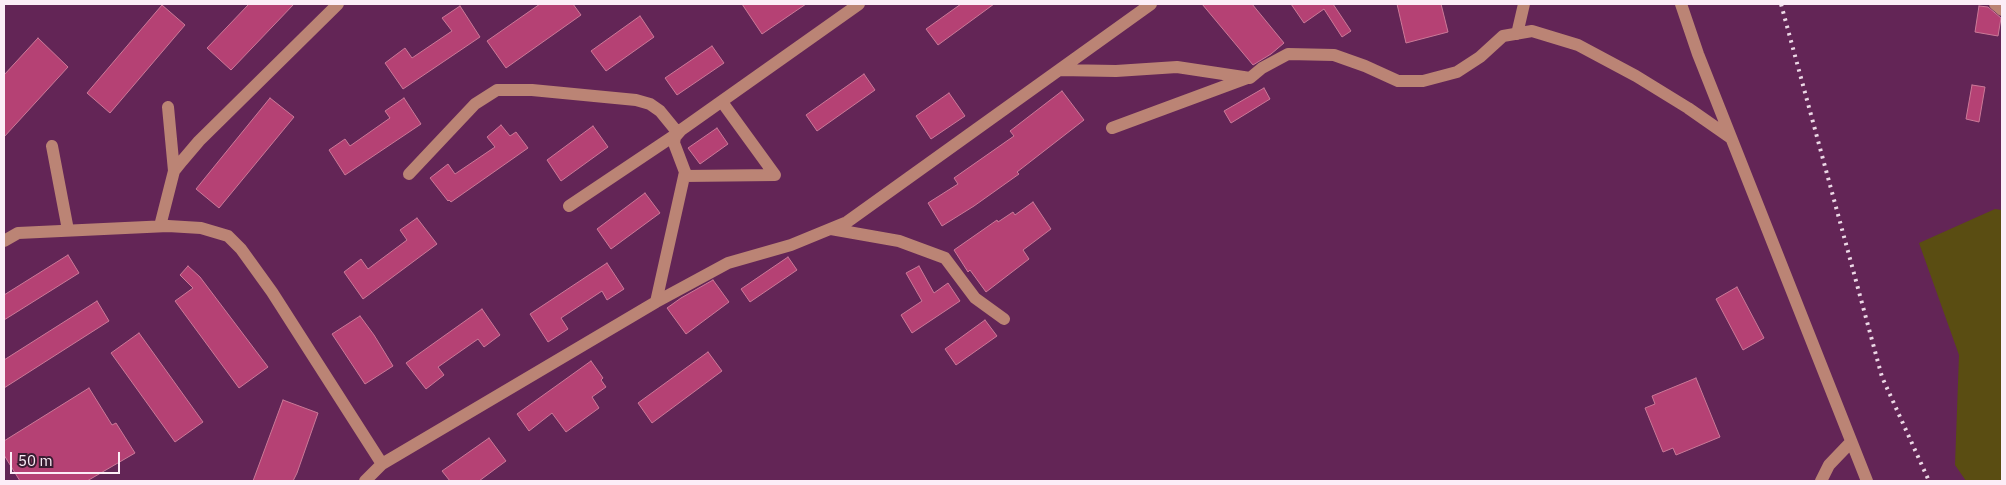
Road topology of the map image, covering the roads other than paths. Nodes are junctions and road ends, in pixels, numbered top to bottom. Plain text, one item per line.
1 (338, 4) edge
2 (859, 4) edge
3 (1151, 4) edge
4 (1524, 4) edge
5 (1681, 4) edge
6 (1995, 4) edge
7 (2002, 10) edge
8 (1516, 34) junction
9 (1059, 70) junction
10 (1250, 78) junction
11 (722, 102) junction
12 (168, 107) dead end
13 (1112, 128) dead end
14 (678, 133) junction
15 (1731, 138) junction
16 (52, 146) dead end
17 (174, 171) junction
18 (409, 174) dead end
19 (684, 176) junction
20 (569, 206) dead end
21 (160, 226) junction
22 (831, 228) junction
23 (68, 230) junction
24 (5, 239) edge
25 (656, 302) junction
26 (1004, 319) dead end
27 (1851, 442) junction
28 (382, 464) junction
29 (365, 481) edge
30 (1821, 481) edge
31 (1867, 481) edge

1 - 17 street
2 - 11 street
3 - 9 street
4 - 8 street
5 - 15 street
6 - 7 street
8 - 10 street
8 - 15 street
9 - 10 street
9 - 22 street
10 - 13 street
11 - 14 street
11 - 19 street
12 - 17 street
14 - 18 street
14 - 19 street
14 - 20 street
15 - 27 street
16 - 23 street
17 - 21 street
19 - 25 street
21 - 23 street
21 - 28 street
22 - 25 street
22 - 26 street
23 - 24 street
25 - 28 street
27 - 30 street
27 - 31 street
28 - 29 street

